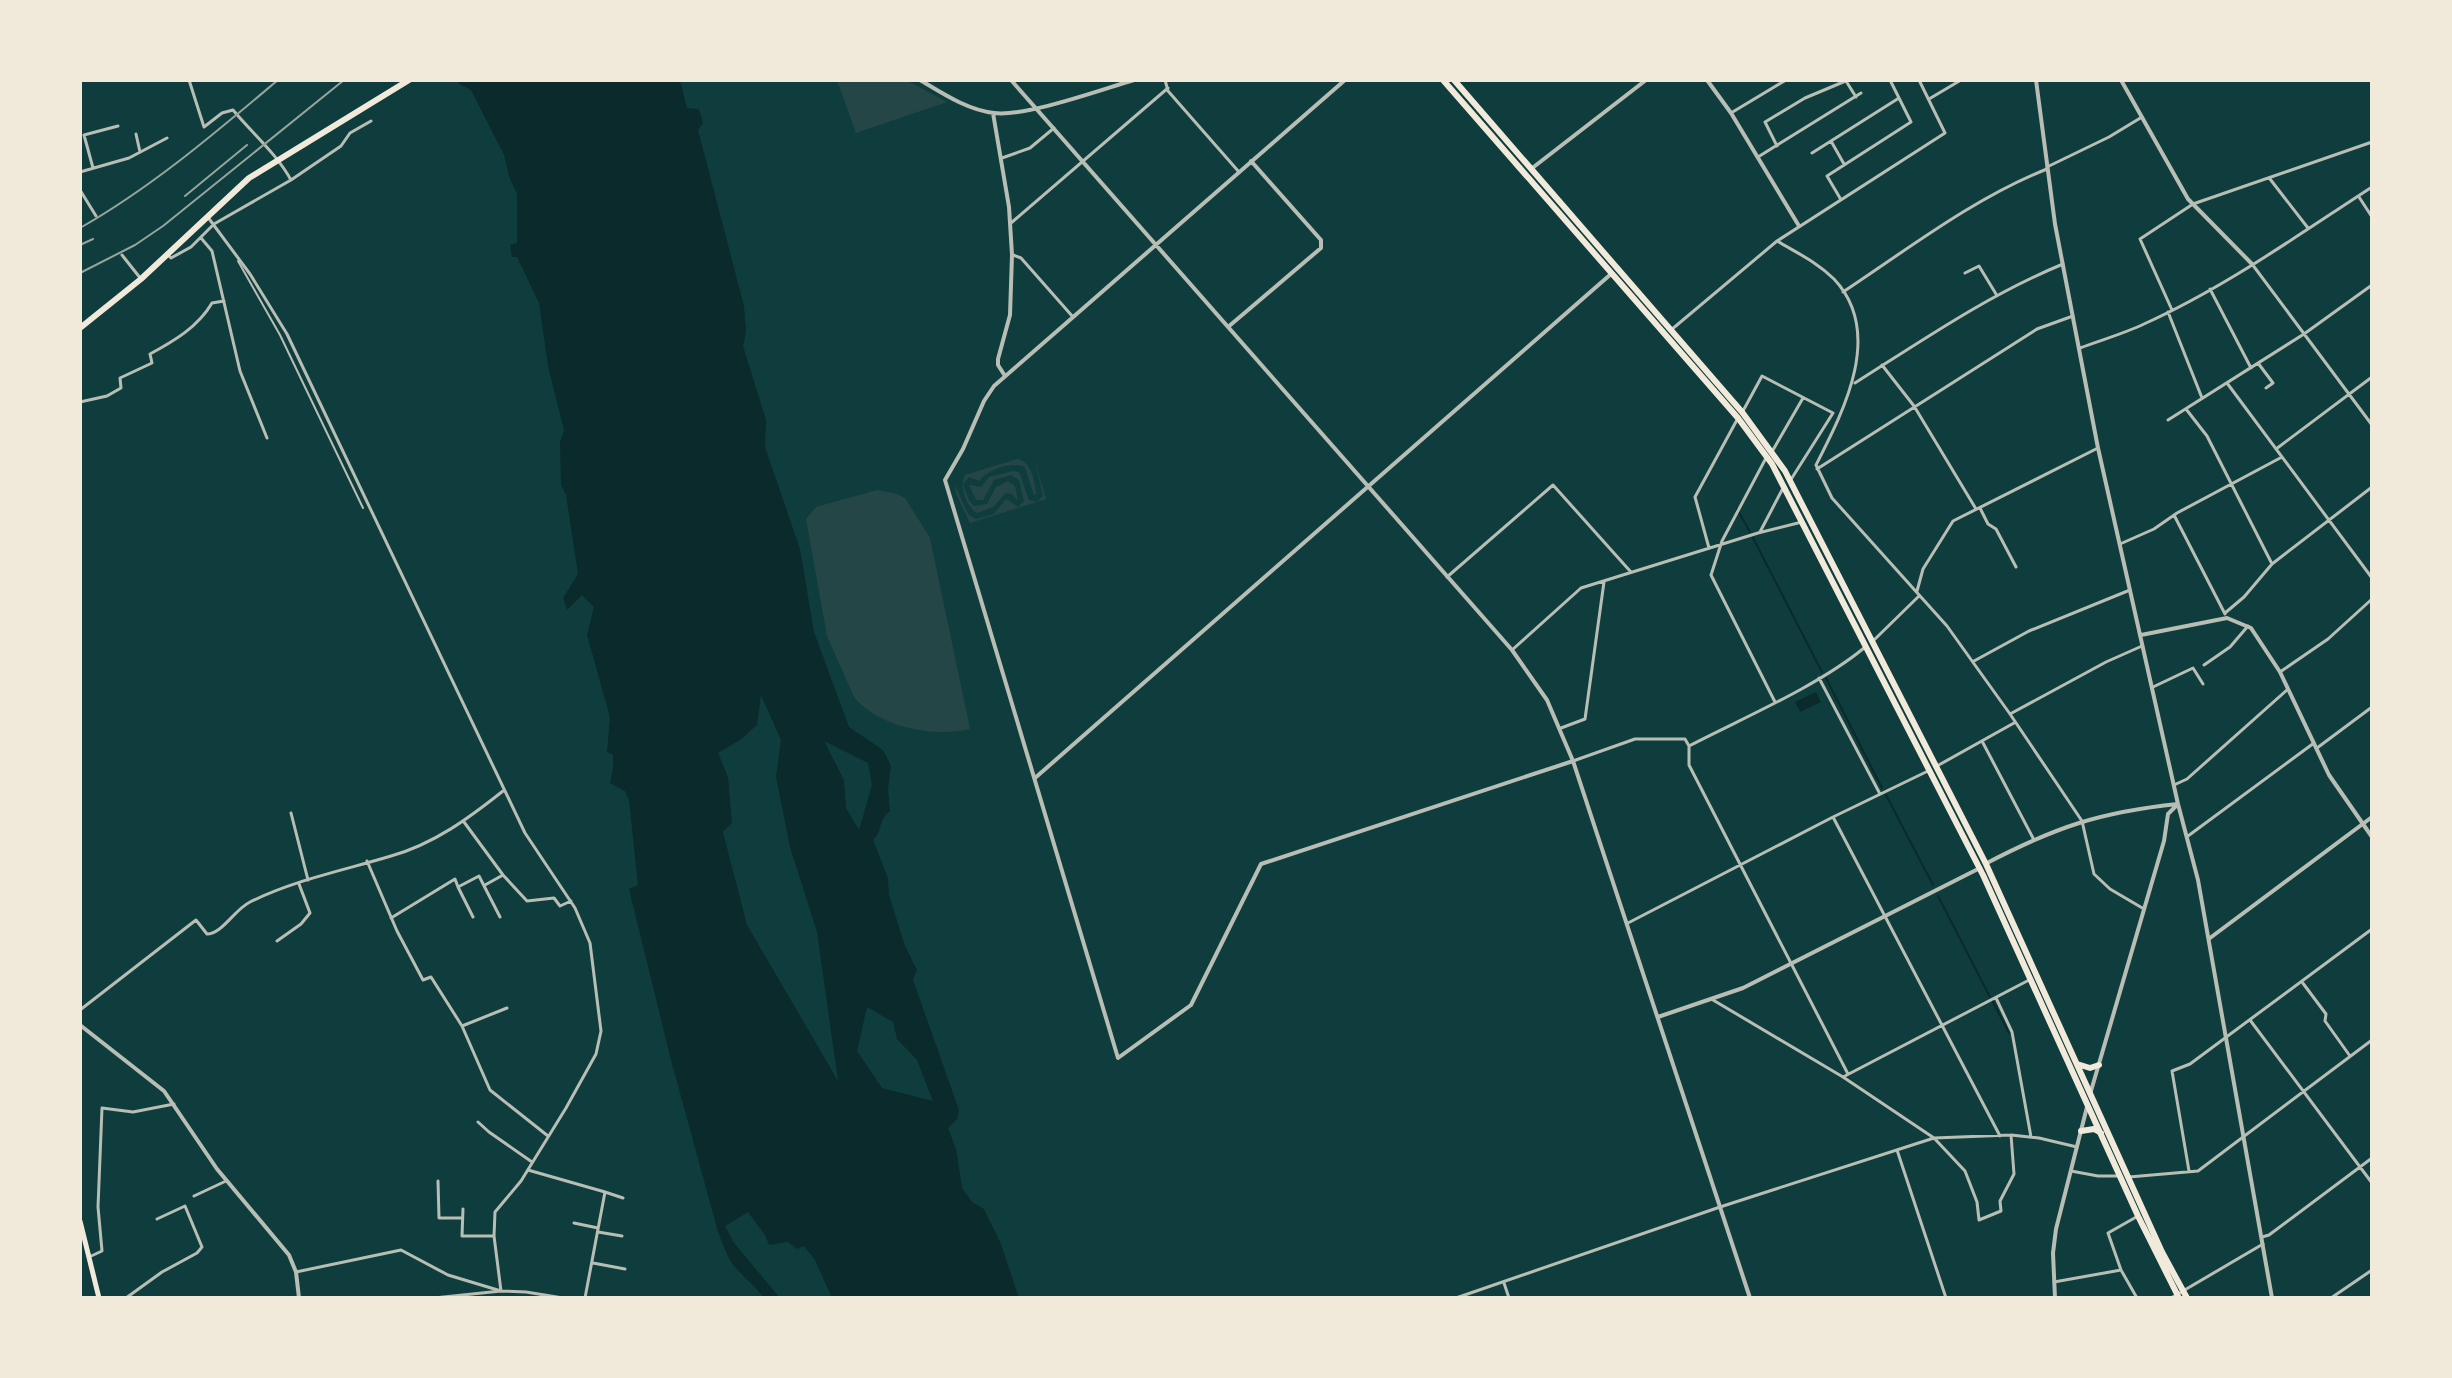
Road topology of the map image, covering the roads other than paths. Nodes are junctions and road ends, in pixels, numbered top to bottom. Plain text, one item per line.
1 (189, 80) edge
2 (409, 80) edge
3 (780, 80) edge
4 (787, 80) edge
5 (920, 80) edge
6 (1134, 80) edge
7 (1165, 80) edge
8 (1443, 80) edge
9 (1454, 80) edge
10 (1646, 80) edge
11 (1707, 80) edge
12 (1786, 80) edge
13 (1847, 80) edge
14 (1890, 80) edge
15 (1919, 80) edge
16 (1961, 80) edge
17 (2036, 80) edge
18 (2121, 80) edge
19 (1014, 81) edge
20 (1341, 81) edge
21 (1168, 88) junction
22 (80, 90) edge
23 (1861, 93) dead end
24 (80, 96) edge
25 (1856, 97) junction
26 (1899, 98) junction
27 (1929, 99) junction
28 (1036, 108) junction
29 (993, 113) junction
30 (1731, 113) junction
31 (2142, 117) junction
32 (371, 121) dead end
33 (118, 126) dead end
34 (1054, 128) junction
35 (136, 134) dead end
36 (167, 138) dead end
37 (1831, 141) junction
38 (2372, 142) edge
39 (1777, 146) junction
40 (140, 152) junction
41 (1812, 153) dead end
42 (1758, 157) junction
43 (1000, 159) junction
44 (1251, 161) junction
45 (1083, 162) junction
46 (1844, 164) junction
47 (93, 168) junction
48 (2047, 168) junction
49 (1531, 169) junction
50 (80, 172) edge
51 (1239, 172) junction
52 (1524, 175) junction
53 (2270, 179) junction
54 (291, 180) junction
55 (2372, 187) edge
56 (80, 190) edge
57 (2359, 196) junction
58 (1840, 198) junction
59 (2193, 204) junction
60 (206, 215) junction
61 (96, 216) dead end
62 (2372, 217) edge
63 (1011, 223) junction
64 (214, 224) junction
65 (1799, 226) junction
66 (2308, 228) junction
67 (201, 238) junction
68 (1777, 241) junction
69 (1156, 244) junction
70 (122, 255) dead end
71 (168, 255) junction
72 (1012, 255) junction
73 (237, 257) junction
74 (2063, 264) junction
75 (2252, 264) junction
76 (1614, 271) junction
77 (1965, 273) dead end
78 (141, 279) junction
79 (2372, 285) edge
80 (2210, 289) junction
81 (1843, 292) junction
82 (1996, 294) junction
83 (224, 301) junction
84 (2170, 311) junction
85 (2073, 316) junction
86 (1073, 317) junction
87 (1228, 327) junction
88 (80, 328) edge
89 (1671, 330) junction
90 (2304, 334) junction
91 (2080, 348) junction
92 (2258, 363) junction
93 (1882, 365) junction
94 (2251, 368) junction
95 (1005, 376) junction
96 (2372, 377) edge
97 (2227, 383) junction
98 (1852, 384) junction
99 (2266, 388) dead end
100 (2349, 394) junction
101 (1803, 398) junction
102 (2202, 398) junction
103 (80, 402) edge
104 (1914, 406) junction
105 (2186, 409) junction
106 (1740, 415) junction
107 (2168, 420) dead end
108 (2372, 425) edge
109 (267, 438) dead end
110 (2098, 448) junction
111 (2276, 449) junction
112 (1770, 454) junction
113 (2282, 457) junction
114 (1817, 469) junction
115 (2231, 483) junction
116 (1788, 484) junction
117 (1369, 487) junction
118 (2372, 487) edge
119 (363, 508) dead end
120 (1978, 508) junction
121 (2174, 515) junction
122 (2328, 519) junction
123 (1802, 522) junction
124 (1760, 532) junction
125 (1721, 545) junction
126 (2118, 545) junction
127 (1709, 548) junction
128 (2272, 564) junction
129 (2016, 567) dead end
130 (1631, 572) junction
131 (1447, 577) junction
132 (2372, 578) edge
133 (1604, 581) junction
134 (2130, 590) junction
135 (1918, 593) junction
136 (2372, 599) edge
137 (2226, 615) junction
138 (2248, 626) junction
139 (2141, 635) junction
140 (1869, 644) junction
141 (2144, 646) junction
142 (1512, 650) junction
143 (1974, 661) junction
144 (2204, 665) dead end
145 (2280, 672) junction
146 (1819, 678) junction
147 (2203, 684) dead end
148 (2153, 687) junction
149 (2288, 689) junction
150 (1775, 702) junction
151 (2372, 707) edge
152 (2010, 714) junction
153 (2015, 722) junction
154 (1561, 728) junction
155 (1982, 741) junction
156 (1689, 746) junction
157 (2315, 746) junction
158 (1573, 761) junction
159 (1933, 768) junction
160 (1035, 778) junction
161 (2174, 785) junction
162 (505, 790) junction
163 (1880, 794) junction
164 (2178, 804) junction
165 (291, 813) dead end
166 (1833, 817) junction
167 (2372, 817) edge
168 (2082, 821) junction
169 (464, 822) junction
170 (2362, 824) junction
171 (2187, 837) junction
172 (2372, 837) edge
173 (2033, 838) junction
174 (367, 861) junction
175 (1740, 865) junction
176 (1983, 866) junction
177 (503, 875) junction
178 (308, 880) junction
179 (299, 884) junction
180 (484, 885) junction
181 (458, 887) junction
182 (571, 901) junction
183 (2144, 909) junction
184 (1886, 915) junction
185 (473, 917) dead end
186 (500, 917) dead end
187 (391, 918) junction
188 (1628, 923) junction
189 (2372, 929) edge
190 (2209, 938) junction
191 (277, 941) dead end
192 (1792, 964) junction
193 (2031, 979) junction
194 (2302, 982) junction
195 (1996, 998) junction
196 (1712, 1000) junction
197 (507, 1008) dead end
198 (80, 1010) edge
199 (1658, 1017) junction
200 (2250, 1020) junction
201 (1942, 1024) junction
202 (80, 1025) edge
203 (462, 1026) junction
204 (2226, 1038) junction
205 (2372, 1040) edge
206 (2350, 1056) junction
207 (2077, 1064) junction
208 (2099, 1065) junction
209 (1848, 1074) junction
210 (1843, 1077) junction
211 (2303, 1091) junction
212 (2090, 1092) junction
213 (2088, 1103) junction
214 (174, 1104) junction
215 (478, 1122) dead end
216 (2081, 1131) junction
217 (2101, 1133) junction
218 (2243, 1134) junction
219 (2011, 1135) junction
220 (548, 1136) junction
221 (2000, 1136) junction
222 (2031, 1137) junction
223 (1934, 1138) junction
224 (2077, 1147) junction
225 (1897, 1150) junction
226 (2372, 1158) edge
227 (532, 1162) junction
228 (2360, 1167) junction
229 (528, 1170) junction
230 (2071, 1171) junction
231 (2189, 1171) junction
232 (2120, 1176) junction
233 (2129, 1177) junction
234 (226, 1181) junction
235 (438, 1181) dead end
236 (2372, 1183) edge
237 (605, 1192) junction
238 (194, 1196) dead end
239 (623, 1198) dead end
240 (1720, 1207) junction
241 (463, 1209) dead end
242 (2138, 1216) junction
243 (462, 1218) junction
244 (157, 1219) dead end
245 (80, 1221) edge
246 (574, 1223) dead end
247 (598, 1230) junction
248 (494, 1236) junction
249 (622, 1236) dead end
250 (2262, 1237) junction
251 (2263, 1244) junction
252 (89, 1257) junction
253 (591, 1263) junction
254 (625, 1269) dead end
255 (2121, 1270) junction
256 (2372, 1270) edge
257 (296, 1272) junction
258 (2054, 1282) junction
259 (1504, 1283) junction
260 (501, 1291) junction
261 (2179, 1296) edge
262 (99, 1298) edge
263 (126, 1298) edge
264 (299, 1298) edge
265 (434, 1298) edge
266 (563, 1298) edge
267 (585, 1298) edge
268 (1456, 1298) edge
269 (1509, 1298) edge
270 (1750, 1298) edge
271 (1946, 1298) edge
272 (2055, 1298) edge
273 (2137, 1298) edge
274 (2272, 1298) edge
275 (2331, 1298) edge

1 - 54 street
2 - 60 highway
3 - 4 lane
5 - 29 street
6 - 28 street
7 - 21 street
8 - 52 highway
9 - 49 highway
10 - 49 street
11 - 30 street
12 - 30 street
13 - 25 street
13 - 39 street
14 - 26 street
15 - 27 street
16 - 27 street
17 - 48 street
18 - 31 street
19 - 28 street
20 - 44 street
21 - 45 street
21 - 51 street
22 - 24 street
23 - 25 street
25 - 39 street
26 - 37 street
26 - 46 street
27 - 58 street
28 - 29 street
28 - 34 street
29 - 43 street
30 - 42 street
31 - 48 street
31 - 59 street
32 - 54 street
33 - 47 street
34 - 43 street
34 - 45 street
35 - 40 street
36 - 40 street
37 - 41 street
37 - 46 street
38 - 53 street
39 - 42 street
40 - 47 street
42 - 65 street
43 - 63 street
44 - 51 street
44 - 87 street
45 - 63 street
45 - 69 street
46 - 58 street
47 - 50 street
48 - 74 street
48 - 81 street
49 - 52 street
49 - 76 highway
51 - 69 street
52 - 76 highway
53 - 59 street
53 - 66 street
54 - 64 street
55 - 57 street
56 - 61 street
57 - 62 street
57 - 66 street
58 - 65 street
59 - 75 street
59 - 84 street
60 - 64 street
60 - 71 highway
63 - 72 street
64 - 67 street
64 - 73 street
65 - 68 street
66 - 75 street
67 - 71 street
67 - 83 street
68 - 81 street
68 - 89 street
69 - 86 street
69 - 87 street
70 - 78 street
71 - 78 highway
72 - 86 street
72 - 95 street
73 - 119 lane
73 - 162 street
74 - 82 street
74 - 85 street
75 - 80 street
75 - 90 street
76 - 89 highway
76 - 106 highway
76 - 117 street
77 - 82 street
78 - 88 highway
79 - 90 street
80 - 84 street
80 - 94 street
81 - 98 street
82 - 93 street
83 - 103 street
83 - 109 street
84 - 91 street
84 - 102 street
85 - 91 street
85 - 104 street
86 - 95 street
87 - 117 street
89 - 106 highway
90 - 92 street
90 - 100 street
91 - 110 street
92 - 94 street
92 - 99 street
93 - 98 street
93 - 104 street
94 - 97 street
95 - 160 street
96 - 100 street
97 - 102 street
97 - 111 street
98 - 114 street
100 - 108 street
100 - 111 street
101 - 106 street
101 - 112 street
101 - 116 street
102 - 105 street
104 - 114 street
104 - 120 street
105 - 107 street
105 - 115 street
106 - 112 highway
106 - 127 street
110 - 120 street
110 - 126 street
111 - 113 street
112 - 116 highway
112 - 125 street
113 - 115 street
113 - 122 street
114 - 135 street
115 - 121 street
115 - 128 street
116 - 123 highway
116 - 124 street
116 - 140 highway
117 - 131 street
117 - 160 street
118 - 122 street
120 - 129 street
120 - 135 street
121 - 126 street
121 - 137 street
122 - 128 street
122 - 132 street
123 - 124 street
123 - 140 highway
124 - 125 street
125 - 127 street
125 - 150 street
126 - 134 street
127 - 130 street
128 - 137 street
130 - 131 street
130 - 133 street
131 - 142 street
133 - 142 street
133 - 154 street
134 - 139 street
134 - 143 street
135 - 140 street
135 - 143 street
136 - 145 street
137 - 138 street
137 - 139 street
138 - 144 street
138 - 145 street
139 - 141 street
140 - 146 street
140 - 159 highway
141 - 148 street
141 - 152 street
142 - 154 street
143 - 152 street
145 - 149 street
146 - 150 street
146 - 163 street
147 - 148 street
148 - 161 street
149 - 157 street
149 - 161 street
150 - 156 street
151 - 157 street
152 - 153 street
153 - 155 street
153 - 168 street
154 - 158 street
155 - 159 street
155 - 173 street
156 - 158 street
156 - 175 street
157 - 170 street
157 - 171 street
158 - 160 street
158 - 188 street
159 - 163 street
159 - 176 highway
161 - 164 street
162 - 169 street
162 - 182 street
163 - 166 street
164 - 168 street
164 - 171 street
164 - 183 street
165 - 178 street
166 - 175 street
166 - 184 street
167 - 170 street
168 - 173 street
168 - 183 street
169 - 174 street
169 - 177 street
170 - 172 street
170 - 190 street
171 - 190 street
173 - 176 street
174 - 178 street
174 - 187 street
175 - 188 street
175 - 192 street
176 - 184 street
176 - 193 highway
176 - 207 highway
177 - 180 street
177 - 182 street
178 - 179 street
179 - 191 street
179 - 198 street
180 - 181 street
180 - 186 street
181 - 185 street
181 - 187 street
182 - 220 street
183 - 208 street
184 - 192 street
184 - 201 street
187 - 203 street
188 - 199 street
189 - 194 street
190 - 204 street
192 - 196 street
192 - 209 street
193 - 195 street
193 - 213 highway
194 - 200 street
194 - 206 street
195 - 201 street
195 - 222 street
196 - 199 street
196 - 210 street
197 - 203 street
199 - 240 street
200 - 204 street
200 - 211 street
201 - 209 street
201 - 221 street
202 - 214 street
203 - 220 street
204 - 218 street
204 - 231 street
205 - 206 street
206 - 211 street
207 - 208 highway
207 - 212 highway
208 - 212 street
209 - 210 street
210 - 223 street
211 - 218 street
211 - 228 street
212 - 213 street
212 - 233 highway
213 - 216 street
213 - 217 highway
214 - 234 street
214 - 252 street
215 - 227 street
216 - 217 highway
216 - 224 street
217 - 232 highway
218 - 231 street
218 - 250 street
219 - 221 street
219 - 222 street
219 - 223 street
220 - 227 street
221 - 223 street
222 - 224 street
223 - 225 street
224 - 230 street
225 - 240 street
225 - 271 street
226 - 228 street
227 - 229 street
228 - 236 street
228 - 250 street
229 - 237 street
229 - 248 street
230 - 232 street
230 - 258 street
231 - 233 street
232 - 242 highway
233 - 261 highway
234 - 238 street
234 - 257 street
235 - 243 street
237 - 239 street
237 - 247 street
240 - 259 street
240 - 270 street
241 - 243 street
242 - 255 street
242 - 261 highway
243 - 248 street
244 - 263 street
245 - 252 main road
246 - 247 street
247 - 249 street
247 - 253 street
248 - 260 street
250 - 251 street
251 - 261 street
251 - 274 street
252 - 262 main road
253 - 254 street
253 - 267 street
255 - 258 street
255 - 273 street
256 - 275 street
257 - 260 street
257 - 264 street
258 - 272 street
259 - 268 street
259 - 269 street
260 - 265 street
260 - 266 street

